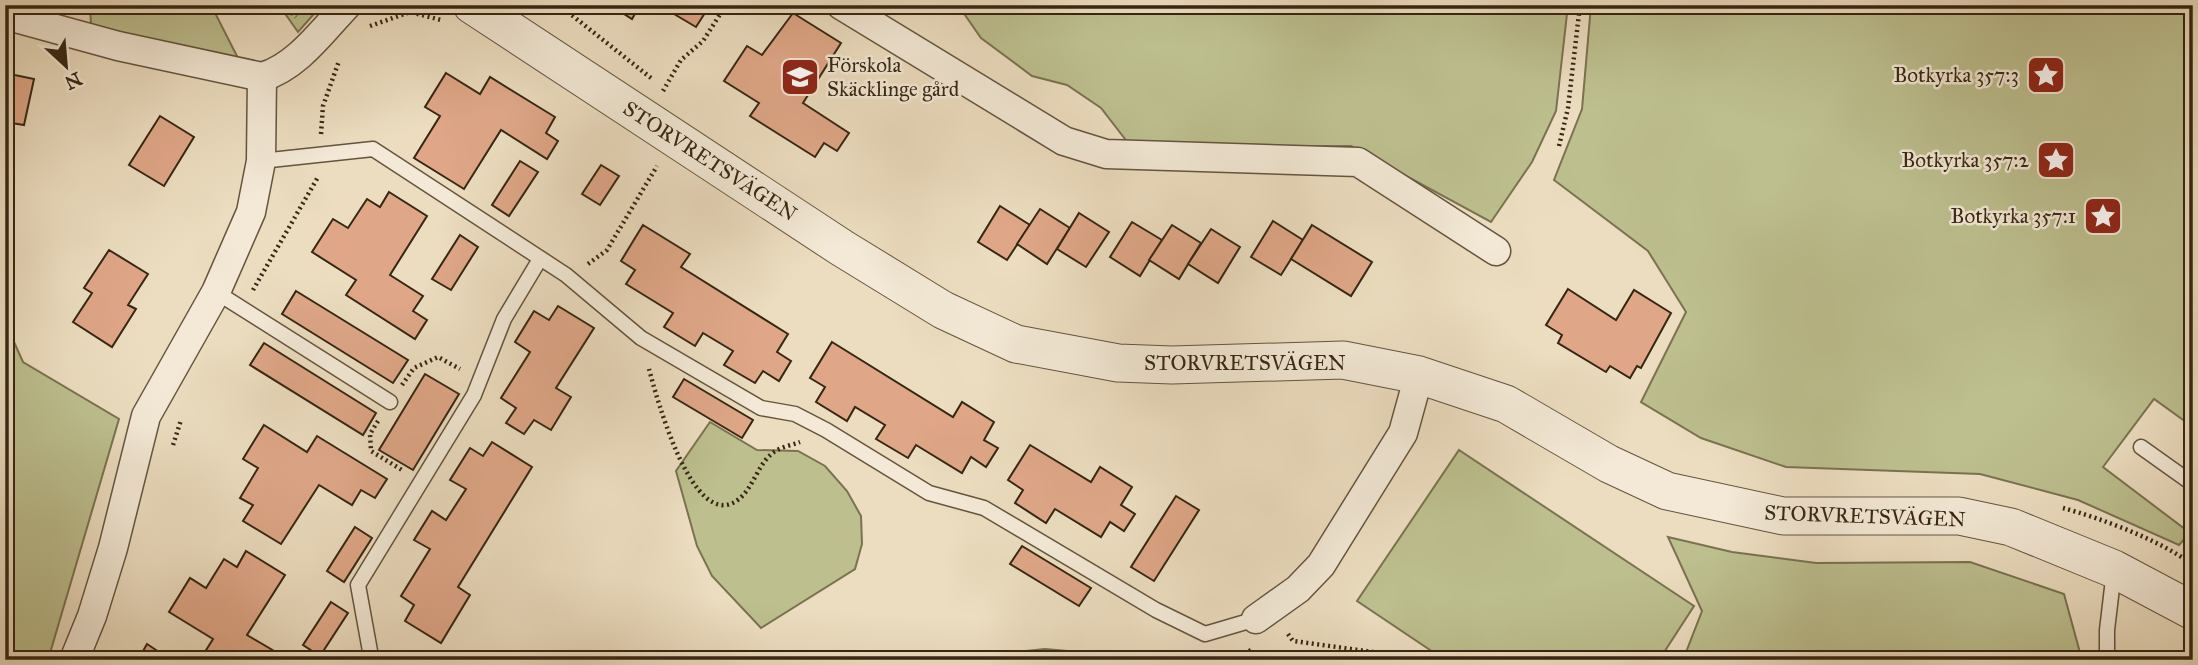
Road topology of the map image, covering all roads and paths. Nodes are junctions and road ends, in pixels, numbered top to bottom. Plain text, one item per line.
1 (347, 5) edge
2 (414, 5) edge
3 (472, 5) edge
4 (841, 5) edge
5 (1580, 5) edge
6 (410, 12) dead end
7 (19, 13) edge
8 (262, 77) junction
9 (1559, 146) dead end
10 (261, 161) junction
11 (1496, 251) dead end
12 (540, 259) junction
13 (216, 292) junction
14 (641, 338) junction
15 (1419, 375) junction
16 (390, 402) dead end
17 (826, 429) junction
18 (2141, 447) dead end
19 (2193, 484) edge
20 (2115, 569) junction
21 (2192, 607) edge
22 (1267, 627) junction
23 (81, 657) edge
24 (366, 660) edge
25 (1389, 660) edge
26 (2107, 660) edge

1 - 8 street
2 - 6 path
3 - 15 street, STORVRETSVÄGEN
4 - 11 street
5 - 9 path
7 - 8 street
8 - 10 street
10 - 12 lane
10 - 13 street
12 - 14 lane
12 - 24 lane
13 - 16 lane
13 - 23 street
14 - 17 lane
14 - 17 path
15 - 20 street, STORVRETSVÄGEN
15 - 22 street
17 - 22 lane
18 - 19 lane
20 - 21 street, STORVRETSVÄGEN
20 - 26 lane
22 - 25 path

